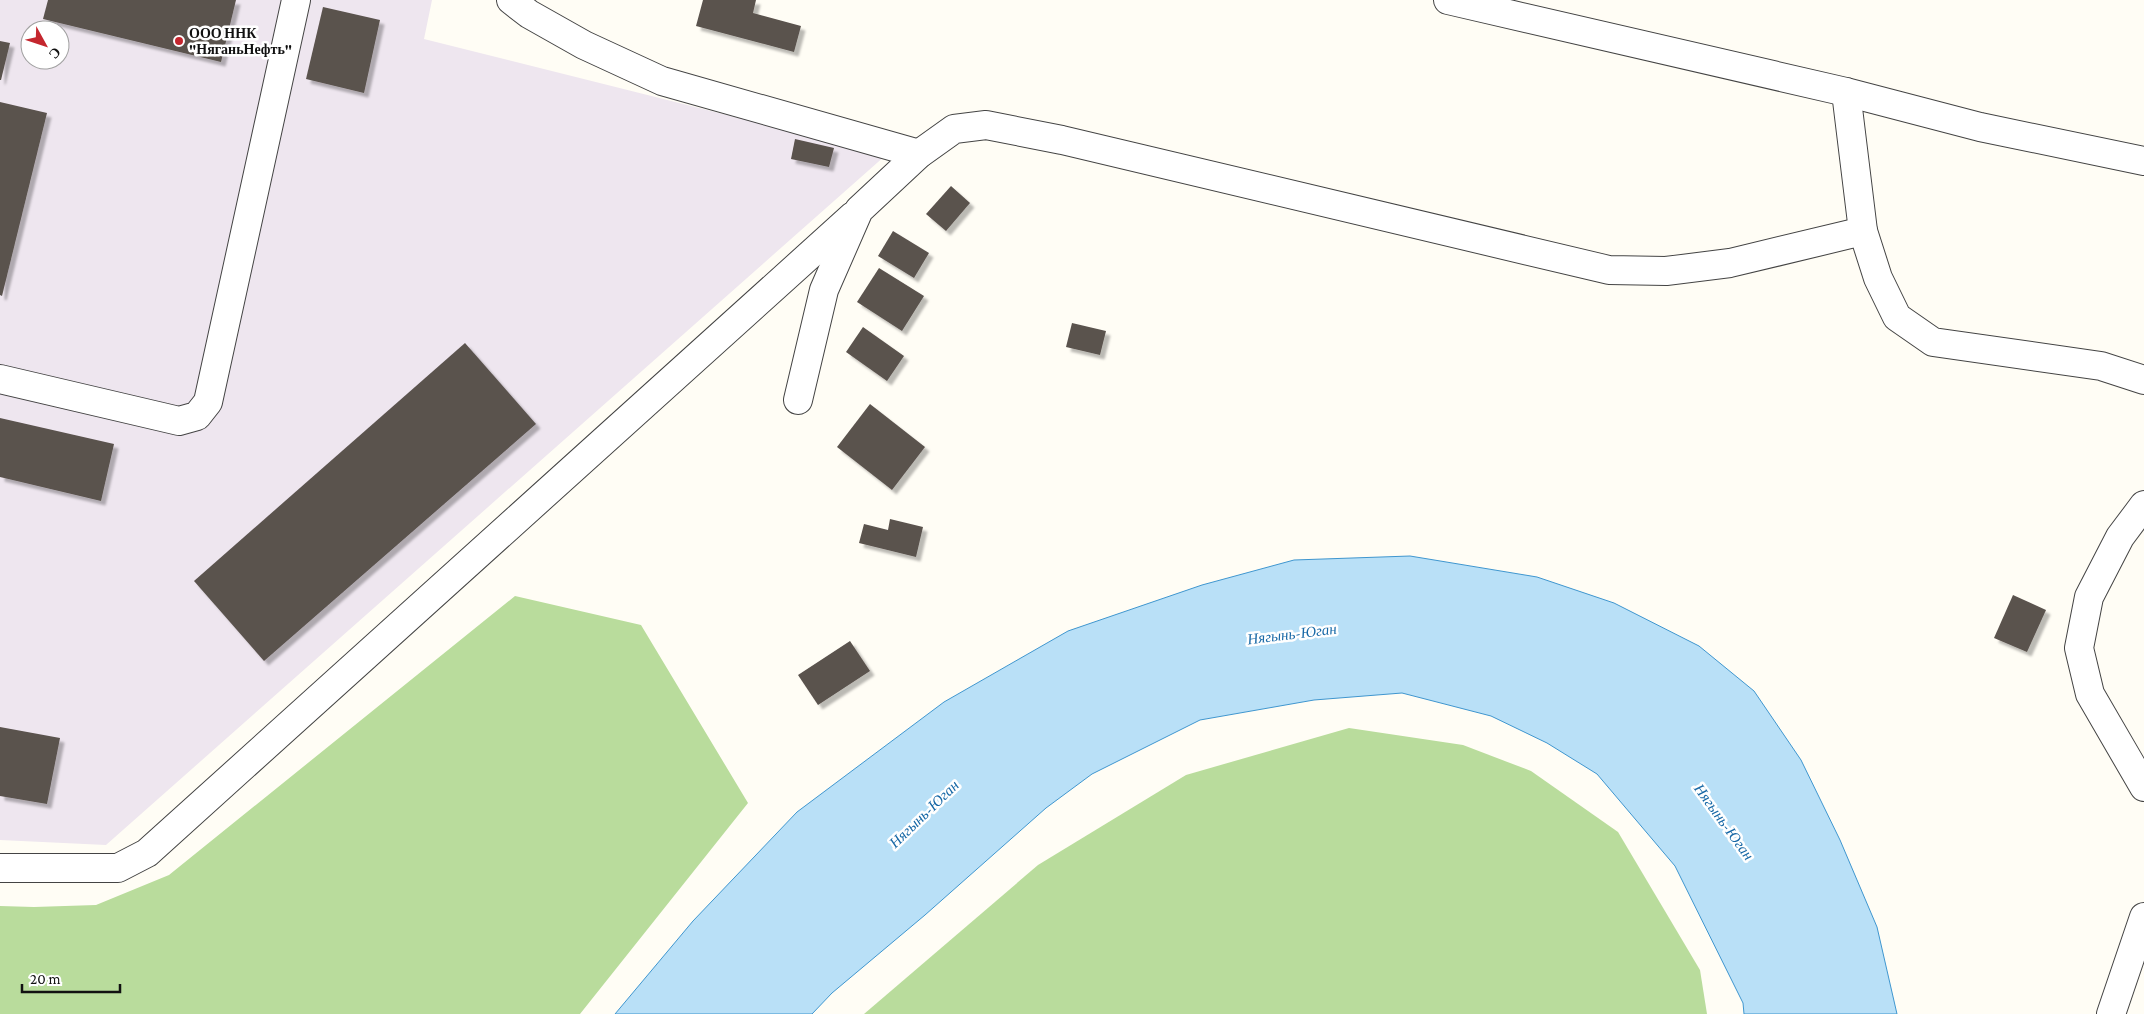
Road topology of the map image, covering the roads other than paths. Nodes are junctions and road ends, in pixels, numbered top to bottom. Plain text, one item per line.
1 (296, 0) edge
2 (511, 0) edge
3 (1448, 0) edge
4 (1846, 92) junction
5 (919, 154) junction
6 (2144, 161) edge
7 (860, 210) junction
8 (1863, 231) junction
9 (0, 379) edge
10 (2144, 380) edge
11 (798, 400) dead end
12 (2144, 505) edge
13 (2144, 787) edge
14 (0, 868) edge
15 (2144, 917) edge
16 (2111, 1014) edge

1 - 9 lane
2 - 5 lane
3 - 4 lane
4 - 6 lane
4 - 8 lane
5 - 7 lane
5 - 8 lane
7 - 11 lane
7 - 14 lane
8 - 10 lane
12 - 13 lane
15 - 16 lane

